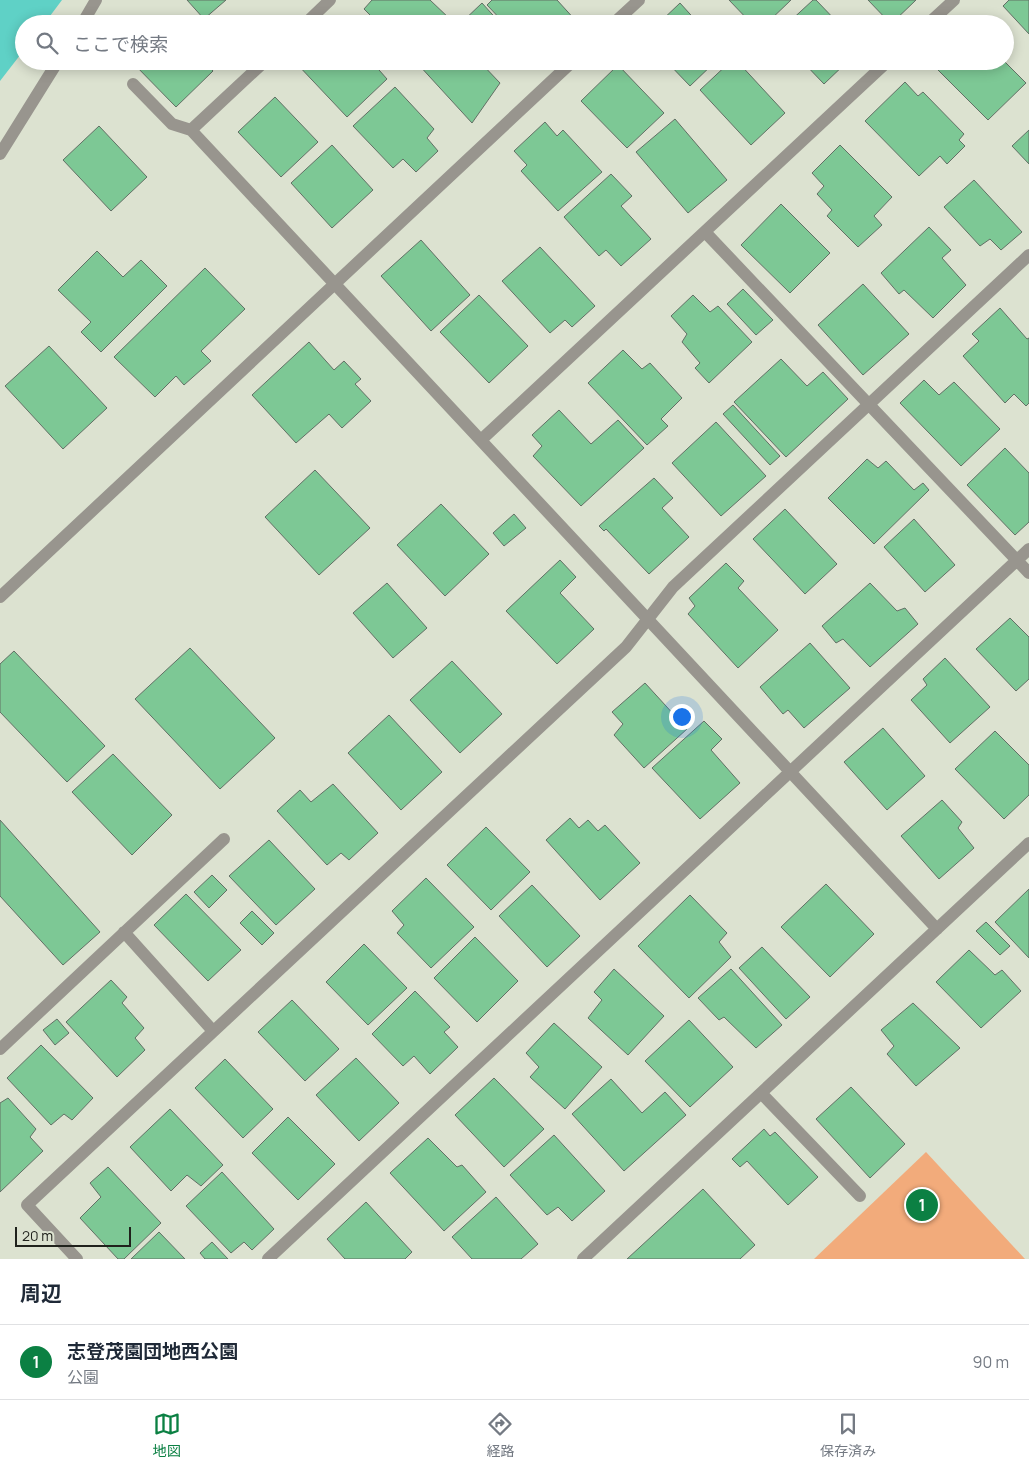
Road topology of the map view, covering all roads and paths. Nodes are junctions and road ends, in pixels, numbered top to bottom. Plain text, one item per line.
1 (96, 0) edge
2 (330, 0) edge
3 (639, 0) edge
4 (954, 0) edge
5 (87, 15) edge
6 (314, 15) edge
7 (623, 15) edge
8 (938, 15) edge
9 (52, 70) edge
10 (255, 70) edge
11 (563, 70) edge
12 (878, 70) edge
13 (133, 84) dead end
14 (191, 130) junction
15 (0, 154) edge
16 (705, 232) junction
17 (1029, 255) edge
18 (335, 284) junction
19 (869, 404) junction
20 (481, 440) junction
21 (1029, 549) edge
22 (1017, 560) junction
23 (1029, 573) edge
24 (0, 597) edge
25 (647, 619) junction
26 (790, 772) junction
27 (224, 839) dead end
28 (1029, 843) edge
29 (937, 929) junction
30 (124, 932) junction
31 (213, 1031) junction
32 (0, 1048) edge
33 (761, 1092) junction
34 (860, 1196) dead end
35 (77, 1259) edge
36 (268, 1259) edge
37 (583, 1259) edge

1 - 5 street
2 - 6 street
3 - 7 street
4 - 8 street
9 - 15 street
10 - 14 street
11 - 18 street
12 - 16 street
13 - 14 street
14 - 18 street
16 - 19 street
16 - 20 street
17 - 19 street
18 - 20 street
18 - 24 street
19 - 22 street
19 - 25 street
20 - 25 street
21 - 22 street
22 - 23 street
22 - 26 street
25 - 26 street
25 - 31 street
26 - 29 street
26 - 36 street
27 - 30 street
28 - 29 street
29 - 33 street
30 - 31 street
30 - 32 street
31 - 35 street
33 - 34 street
33 - 37 street

